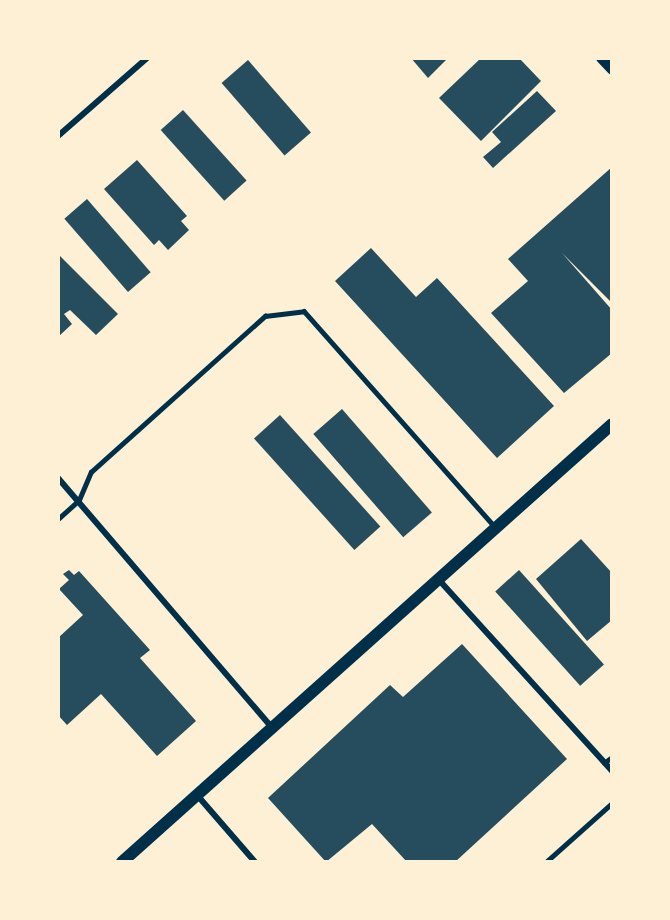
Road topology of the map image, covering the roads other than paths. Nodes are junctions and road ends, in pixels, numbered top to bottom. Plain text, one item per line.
1 (147, 58) edge
2 (601, 58) edge
3 (612, 70) edge
4 (58, 136) edge
5 (612, 424) edge
6 (58, 478) edge
7 (79, 500) junction
8 (58, 519) edge
9 (495, 528) junction
10 (439, 580) junction
11 (273, 729) junction
12 (612, 757) edge
13 (604, 763) junction
14 (612, 771) edge
15 (197, 795) junction
16 (612, 802) edge
17 (122, 861) edge
18 (255, 861) edge
19 (546, 861) edge

1 - 4 street
2 - 3 street
5 - 9 main road
6 - 7 street
7 - 8 lane
7 - 9 lane
7 - 11 street
9 - 10 main road
10 - 11 main road
10 - 13 street
11 - 15 main road
12 - 13 lane
13 - 14 street
15 - 17 main road
15 - 18 street
16 - 19 lane

